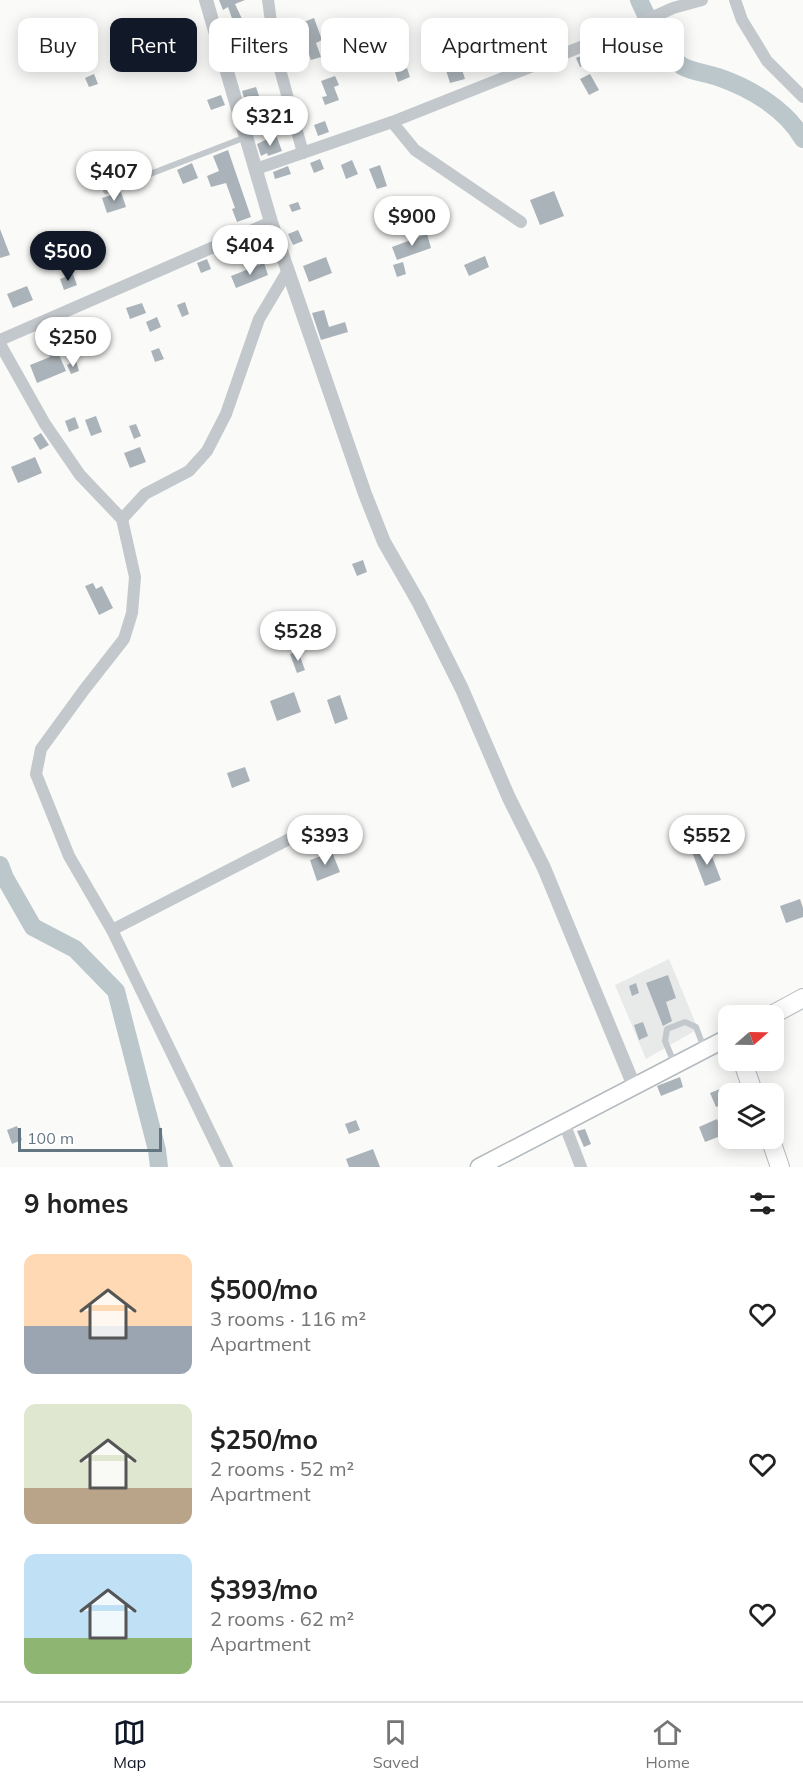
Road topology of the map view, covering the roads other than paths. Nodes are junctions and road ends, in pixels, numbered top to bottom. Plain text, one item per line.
1 (206, 0) edge
2 (268, 0) edge
3 (702, 0) edge
4 (735, 0) edge
5 (803, 97) edge
6 (392, 122) junction
7 (247, 137) junction
8 (303, 153) junction
9 (256, 169) junction
10 (106, 190) dead end
11 (271, 222) junction
12 (522, 222) dead end
13 (287, 272) junction
14 (0, 342) edge
15 (122, 519) junction
16 (301, 833) dead end
17 (112, 930) junction
18 (803, 998) edge
19 (784, 1008) edge
20 (718, 1043) edge
21 (705, 1050) junction
22 (675, 1065) junction
23 (634, 1086) junction
24 (564, 1123) junction
25 (774, 1149) edge
26 (227, 1167) edge
27 (479, 1167) edge
28 (581, 1167) edge
29 (780, 1167) edge

1 - 7 street
2 - 8 street
3 - 6 street
4 - 5 street
6 - 8 street
6 - 12 street
7 - 9 street
7 - 10 lane
8 - 9 street
9 - 11 street
11 - 13 street
11 - 14 street
13 - 15 street
13 - 23 street
14 - 15 street
15 - 17 street
16 - 17 street
17 - 26 street
18 - 19 main road
20 - 21 main road
21 - 22 main road
21 - 22 lane
22 - 23 main road
23 - 24 main road
24 - 27 main road
24 - 28 street
25 - 29 main road

